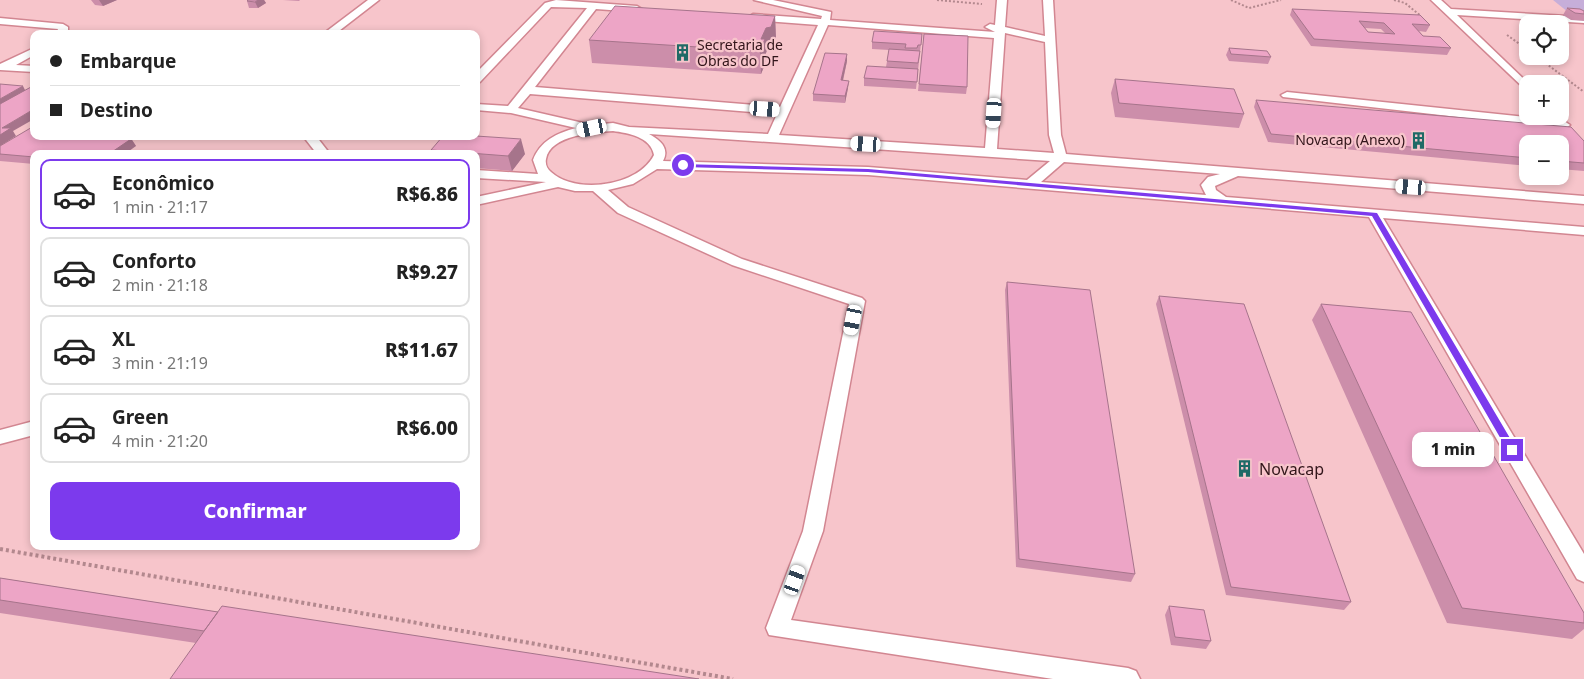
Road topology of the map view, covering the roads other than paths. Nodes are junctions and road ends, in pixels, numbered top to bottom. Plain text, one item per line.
1 (374, 0) edge
2 (759, 0) edge
3 (1048, 0) edge
4 (1436, 0) edge
5 (1002, 3) edge
6 (594, 5) junction
7 (652, 10) edge
8 (1448, 12) junction
9 (738, 16) edge
10 (826, 18) junction
11 (1584, 20) edge
12 (0, 21) edge
13 (63, 30) edge
14 (333, 30) edge
15 (1001, 32) junction
16 (1050, 40) junction
17 (30, 53) edge
18 (2, 66) edge
19 (30, 69) edge
20 (480, 76) edge
21 (1519, 80) edge
22 (528, 90) junction
23 (1287, 94) dead end
24 (480, 107) edge
25 (512, 110) junction
26 (785, 110) junction
27 (1519, 119) edge
28 (592, 128) junction
29 (633, 129) junction
30 (772, 138) junction
31 (312, 140) edge
32 (884, 145) junction
33 (321, 150) edge
34 (991, 152) junction
35 (1061, 158) junction
36 (654, 165) junction
37 (868, 170) junction
38 (1239, 173) junction
39 (480, 174) edge
40 (553, 181) junction
41 (1029, 185) junction
42 (596, 187) junction
43 (480, 200) edge
44 (1584, 200) edge
45 (1224, 202) junction
46 (1374, 214) junction
47 (1584, 231) edge
48 (30, 429) edge
49 (0, 437) edge
50 (1584, 573) edge
51 (1128, 679) edge

1 - 14 lane
2 - 10 lane
3 - 16 lane
4 - 8 lane
5 - 15 lane
6 - 7 lane
6 - 20 lane
6 - 22 lane
8 - 11 lane
8 - 21 lane
9 - 10 lane
10 - 15 lane
10 - 26 lane
12 - 13 lane
15 - 16 lane
15 - 34 lane
16 - 35 lane
17 - 18 lane
18 - 19 lane
22 - 25 lane
22 - 26 lane
23 - 27 lane
24 - 25 lane
25 - 28 lane
26 - 30 lane
28 - 29 lane
28 - 40 lane
29 - 30 lane
29 - 36 lane
30 - 32 lane
31 - 33 lane
32 - 34 lane
32 - 37 lane
34 - 35 lane
35 - 38 lane
35 - 41 lane
36 - 37 lane
36 - 42 lane
37 - 41 lane
38 - 44 lane
38 - 45 lane
39 - 40 lane
40 - 42 lane
40 - 43 lane
41 - 45 lane
42 - 51 lane
45 - 46 lane
46 - 47 lane
46 - 50 lane
48 - 49 lane

